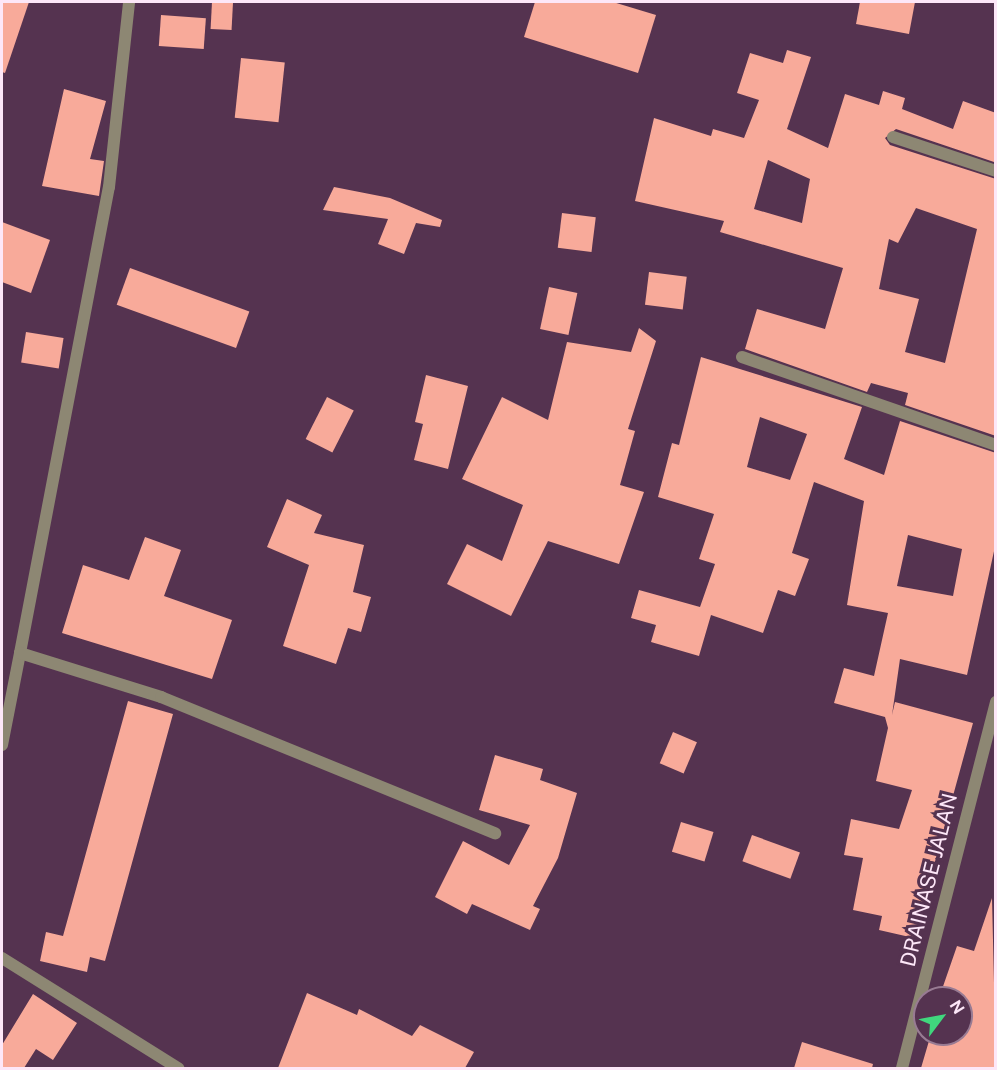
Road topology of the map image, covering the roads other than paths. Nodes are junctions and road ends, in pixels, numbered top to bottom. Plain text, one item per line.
1 (129, 2) edge
2 (893, 137) dead end
3 (996, 171) edge
4 (742, 357) dead end
5 (996, 446) edge
6 (20, 653) junction
7 (996, 702) edge
8 (2, 746) edge
9 (495, 832) dead end
10 (2, 958) edge
11 (178, 1068) edge
12 (902, 1068) edge

1 - 6 street
2 - 3 street
4 - 5 street
6 - 8 street
6 - 9 street
7 - 12 street, DRAINASE JALAN
10 - 11 street

